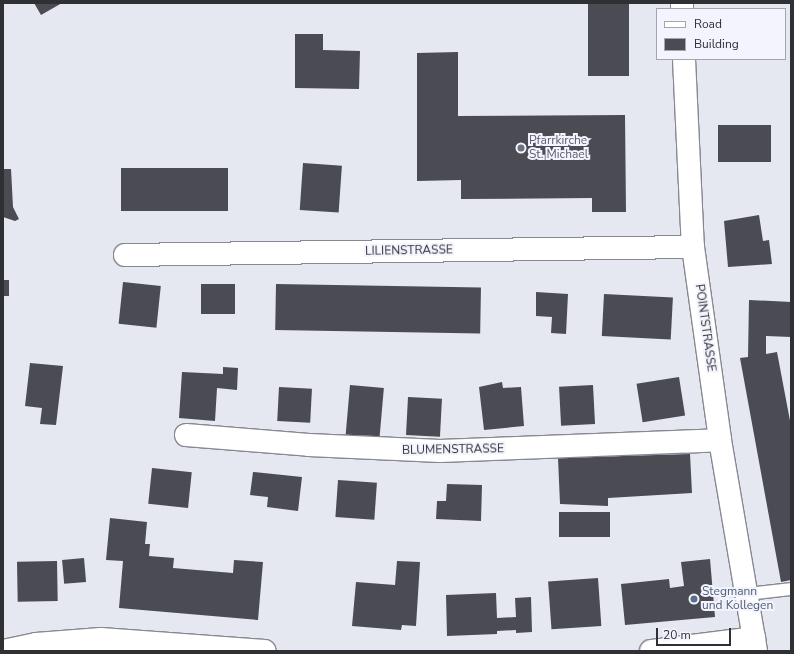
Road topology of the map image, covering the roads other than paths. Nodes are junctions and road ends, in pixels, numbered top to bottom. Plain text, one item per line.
1 (684, 60) edge
2 (693, 247) junction
3 (125, 255) dead end
4 (186, 435) dead end
5 (720, 440) junction
6 (791, 589) edge
7 (746, 594) junction
8 (755, 644) edge
9 (3, 651) edge
10 (265, 651) edge
11 (651, 651) edge

1 - 2 street, POINTSTRASSE
2 - 3 street, LILIENSTRASSE
2 - 5 street, POINTSTRASSE
4 - 5 street, BLUMENSTRASSE
5 - 7 street, POINTSTRASSE
6 - 7 lane
7 - 8 street, POINTSTRASSE
8 - 11 street
9 - 10 street

